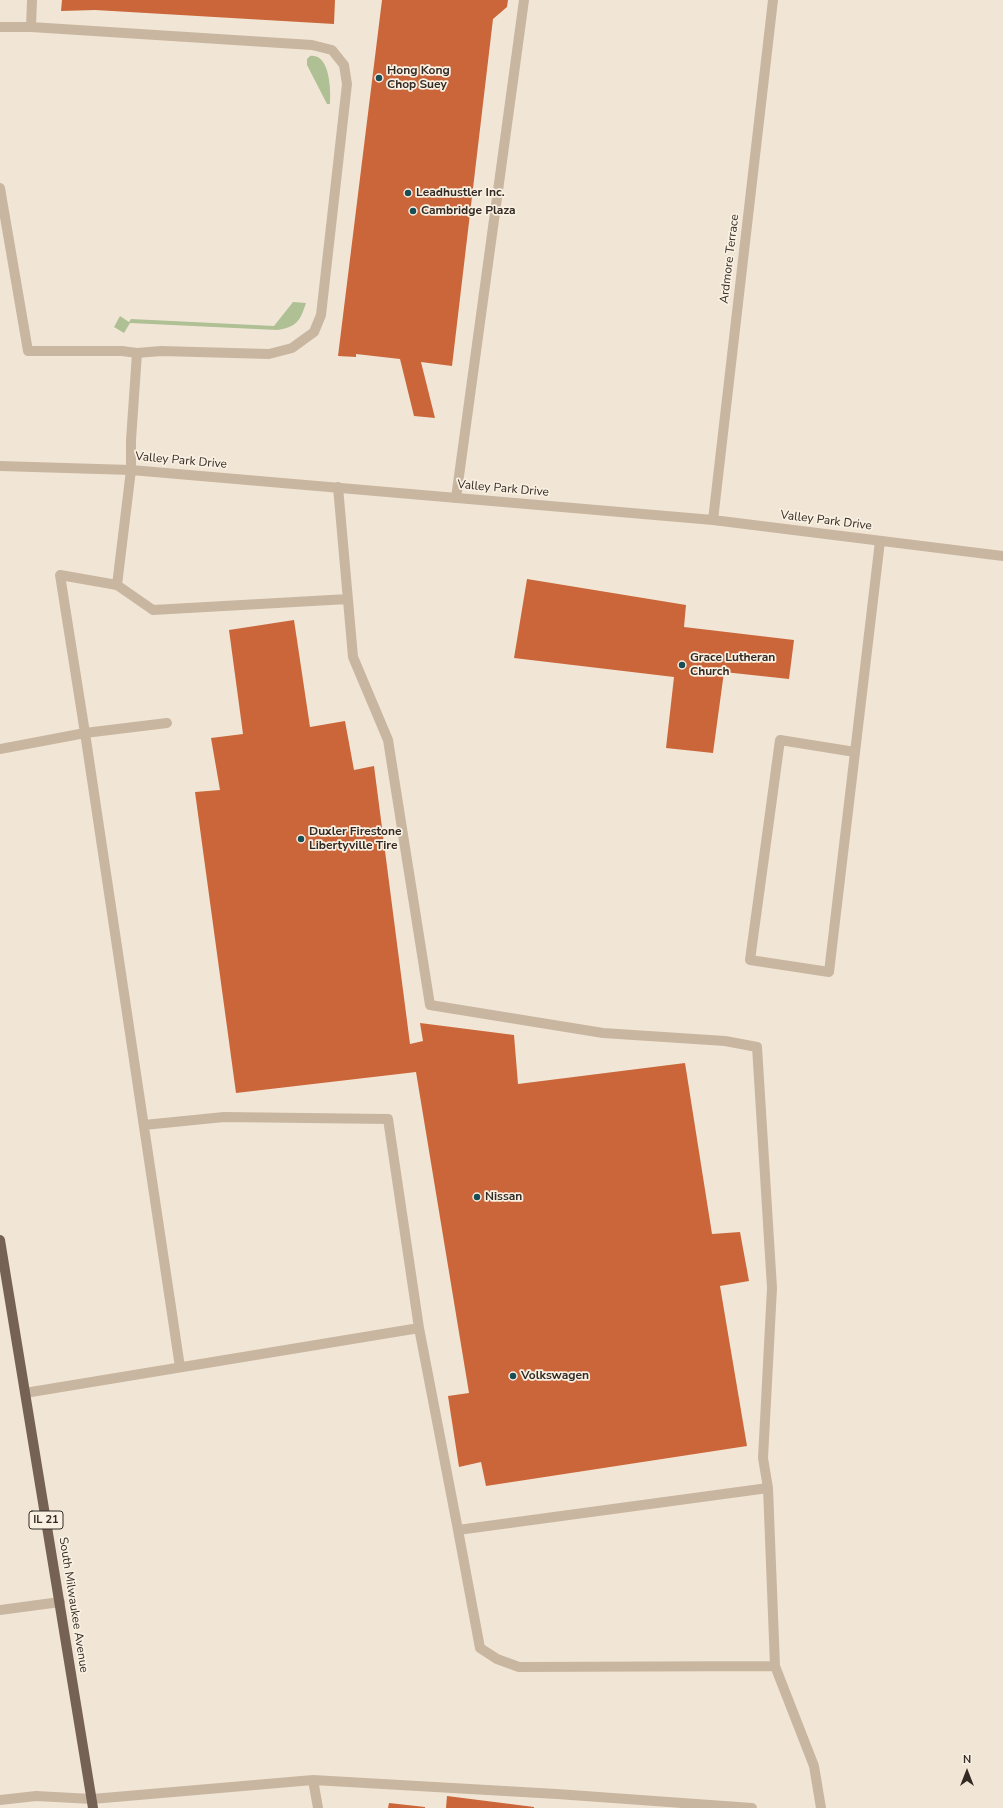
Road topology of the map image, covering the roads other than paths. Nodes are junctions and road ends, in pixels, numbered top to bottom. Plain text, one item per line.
1 (32, 0) edge
2 (524, 0) edge
3 (773, 0) edge
4 (0, 27) edge
5 (32, 27) junction
6 (0, 188) edge
7 (137, 353) junction
8 (0, 466) edge
9 (131, 470) junction
10 (338, 487) junction
11 (456, 498) junction
12 (713, 520) junction
13 (880, 541) junction
14 (1003, 556) edge
15 (117, 585) junction
16 (348, 599) junction
17 (167, 723) dead end
18 (85, 733) junction
19 (0, 749) edge
20 (855, 752) junction
21 (144, 1125) junction
22 (0, 1240) edge
23 (419, 1328) junction
24 (180, 1367) junction
25 (25, 1393) junction
26 (768, 1488) junction
27 (458, 1530) junction
28 (60, 1602) junction
29 (0, 1610) edge
30 (775, 1666) junction
31 (313, 1780) junction
32 (0, 1800) edge
33 (92, 1804) edge
34 (318, 1808) edge
35 (752, 1808) edge
36 (821, 1808) edge

1 - 5 street
2 - 11 street
3 - 12 street, Ardmore Terrace
4 - 5 street
5 - 7 street
6 - 7 street
7 - 9 street
8 - 9 street, Valley Park Drive
9 - 10 street, Valley Park Drive
9 - 15 street
10 - 11 street, Valley Park Drive
10 - 16 street
11 - 12 street, Valley Park Drive
12 - 13 street, Valley Park Drive
13 - 14 street, Valley Park Drive
13 - 20 street
15 - 16 street
15 - 18 street
16 - 26 street
17 - 18 street
18 - 19 street
18 - 21 street
20 - 20 street
21 - 23 street
21 - 24 street
22 - 25 main road, South Milwaukee Avenue / IL 21
23 - 24 street
23 - 27 street
24 - 25 street
25 - 28 main road, South Milwaukee Avenue / IL 21
26 - 27 street
26 - 30 street
27 - 30 street
28 - 29 street
28 - 33 main road, South Milwaukee Avenue / IL 21
30 - 36 street
31 - 33 street
31 - 34 street
31 - 35 street
32 - 33 street

